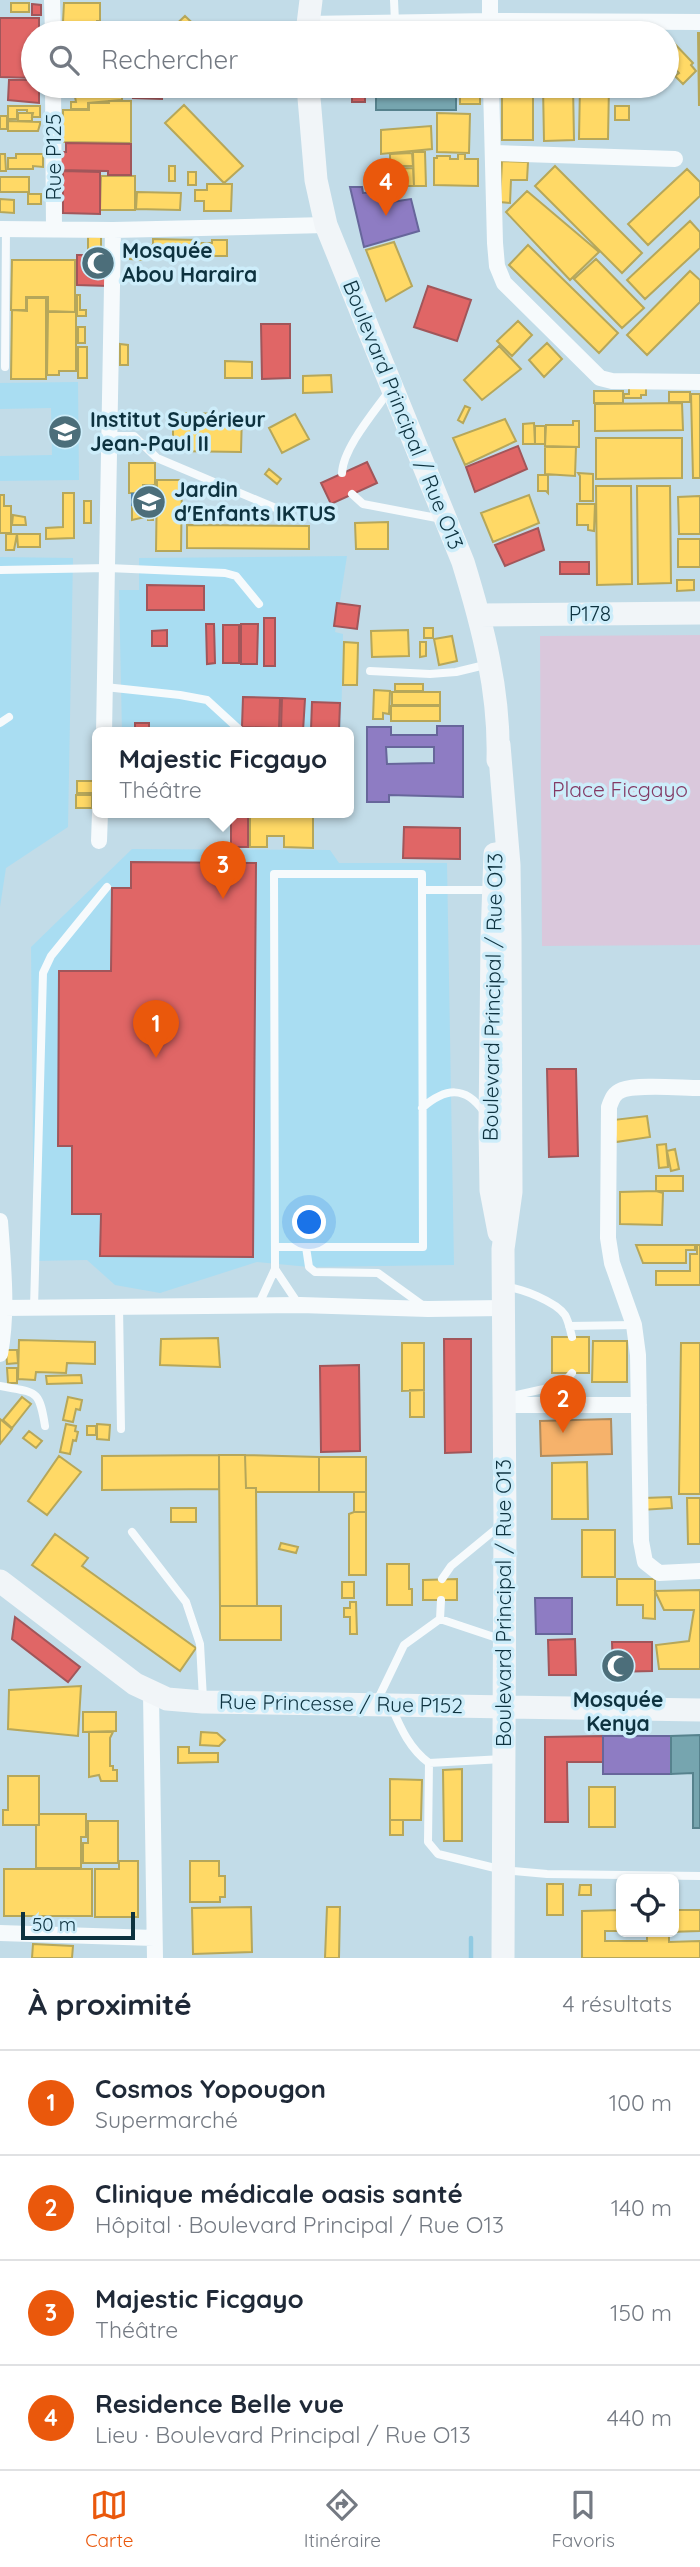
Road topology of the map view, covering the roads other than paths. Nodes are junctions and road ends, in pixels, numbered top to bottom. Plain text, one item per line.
1 (52, 0) edge
2 (300, 0) edge
3 (311, 0) edge
4 (394, 0) edge
5 (490, 0) edge
6 (53, 21) edge
7 (305, 21) edge
8 (308, 21) edge
9 (395, 21) edge
10 (490, 21) edge
11 (679, 22) edge
12 (700, 22) edge
13 (53, 98) edge
14 (310, 98) edge
15 (491, 98) edge
16 (493, 153) junction
17 (675, 159) dead end
18 (326, 225) junction
19 (3, 229) edge
20 (54, 229) junction
21 (113, 230) junction
22 (5, 367) dead end
23 (700, 382) edge
24 (391, 388) junction
25 (109, 436) junction
26 (342, 473) dead end
27 (352, 494) dead end
28 (278, 509) dead end
29 (446, 520) junction
30 (108, 568) junction
31 (0, 570) edge
32 (259, 604) dead end
33 (700, 614) edge
34 (480, 615) junction
35 (491, 663) junction
36 (370, 671) dead end
37 (105, 687) junction
38 (9, 717) dead end
39 (0, 723) edge
40 (104, 727) edge
41 (236, 727) edge
42 (499, 745) junction
43 (100, 818) edge
44 (99, 841) dead end
45 (107, 887) dead end
46 (422, 890) junction
47 (493, 890) junction
48 (700, 1088) edge
49 (422, 1108) junction
50 (490, 1128) junction
51 (0, 1221) edge
52 (275, 1247) junction
53 (306, 1247) junction
54 (503, 1249) junction
55 (275, 1269) junction
56 (503, 1298) junction
57 (300, 1305) junction
58 (258, 1306) junction
59 (119, 1307) junction
60 (4, 1308) junction
61 (34, 1308) junction
62 (428, 1309) junction
63 (634, 1325) junction
64 (569, 1326) junction
65 (572, 1337) dead end
66 (0, 1354) edge
67 (572, 1373) dead end
68 (0, 1386) edge
69 (505, 1401) junction
70 (639, 1405) junction
71 (45, 1426) dead end
72 (121, 1429) dead end
73 (505, 1521) junction
74 (132, 1532) dead end
75 (700, 1571) edge
76 (442, 1579) dead end
77 (0, 1581) edge
78 (441, 1600) dead end
79 (440, 1619) junction
80 (505, 1641) junction
81 (150, 1693) junction
82 (203, 1702) junction
83 (383, 1705) junction
84 (504, 1706) junction
85 (700, 1710) edge
86 (503, 1759) junction
87 (429, 1763) junction
88 (503, 1870) junction
89 (700, 1876) edge
90 (0, 1933) edge
91 (154, 1938) junction
92 (155, 1958) edge
93 (503, 1958) edge

1 - 6 street
2 - 7 main road
3 - 8 main road
4 - 9 lane
5 - 10 street
11 - 12 street
13 - 20 street, Rue P125
14 - 18 main road, Boulevard Principal / Rue O13
15 - 16 street
16 - 17 street
16 - 23 street
18 - 21 street
18 - 24 main road, Boulevard Principal / Rue O13
19 - 20 street
19 - 22 lane
20 - 21 street
21 - 25 street
24 - 26 lane
24 - 29 main road, Boulevard Principal / Rue O13
25 - 28 lane
25 - 30 street
27 - 29 lane
29 - 34 main road, Boulevard Principal / Rue O13
30 - 31 lane
30 - 32 lane
30 - 37 street
33 - 34 main road, P178
34 - 35 main road, Boulevard Principal / Rue O13
35 - 36 lane
35 - 42 main road, Boulevard Principal / Rue O13
37 - 40 street
37 - 41 lane
38 - 39 lane
42 - 47 main road, Boulevard Principal / Rue O13
42 - 54 main road, Boulevard Principal / Rue O13
43 - 44 street
45 - 61 lane
46 - 47 lane
46 - 49 lane
46 - 52 lane
47 - 50 main road, Boulevard Principal / Rue O13
48 - 63 street
49 - 50 lane
49 - 53 lane
50 - 54 main road, Boulevard Principal / Rue O13
51 - 60 street
52 - 53 lane
52 - 55 lane
53 - 62 lane
54 - 56 main road, Boulevard Principal / Rue O13
55 - 57 lane
55 - 58 lane
56 - 62 street
56 - 64 lane
56 - 69 main road, Boulevard Principal / Rue O13
57 - 58 street
57 - 62 street
58 - 59 street
59 - 61 street
59 - 72 lane
60 - 61 street
60 - 66 street
63 - 64 lane
63 - 70 street
64 - 65 lane
67 - 69 lane
68 - 71 lane
69 - 70 street
69 - 73 main road, Boulevard Principal / Rue O13
70 - 75 street
73 - 76 lane
73 - 80 main road, Boulevard Principal / Rue O13
74 - 82 lane
77 - 81 main road
78 - 79 lane
79 - 80 lane
79 - 83 lane
80 - 84 main road, Boulevard Principal / Rue O13
81 - 82 main road, Rue Princesse / Rue P152
81 - 91 street
82 - 83 main road, Rue Princesse / Rue P152
83 - 84 main road, Rue Princesse / Rue P152
83 - 87 lane
84 - 85 main road, Rue Princesse / Rue P152
84 - 86 main road, Boulevard Principal / Rue O13
86 - 87 lane
86 - 88 main road, Boulevard Principal / Rue O13
87 - 88 lane
88 - 89 lane
88 - 93 main road, Boulevard Principal / Rue O13
90 - 91 street
91 - 92 street

